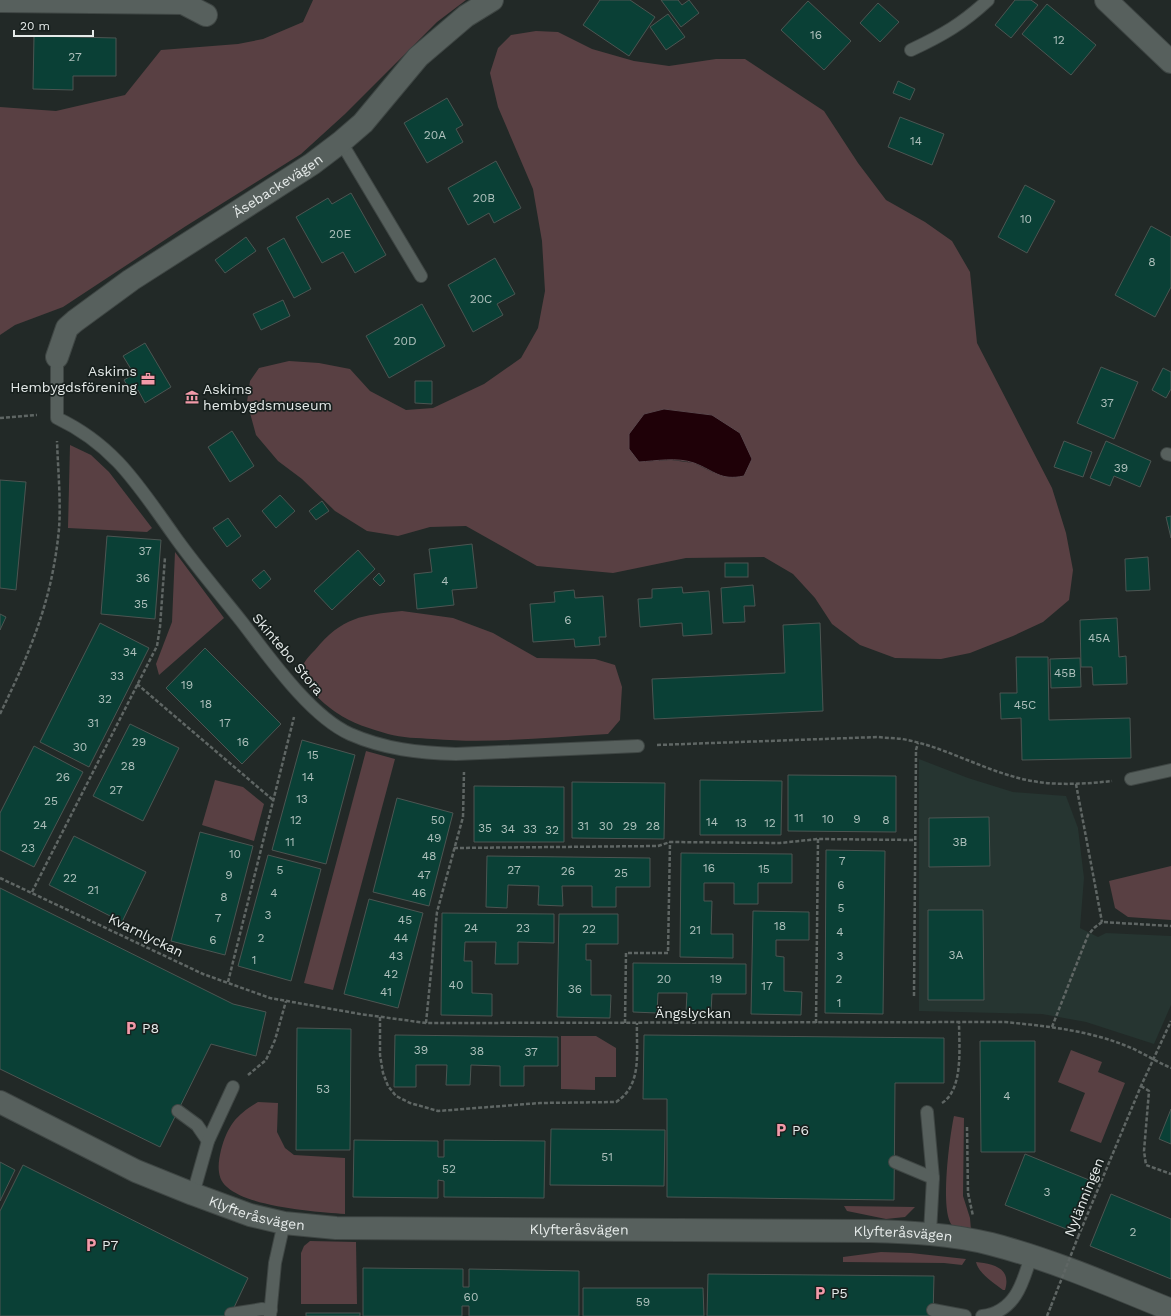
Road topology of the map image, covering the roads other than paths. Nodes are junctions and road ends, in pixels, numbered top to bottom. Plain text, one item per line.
1 (492, 0) edge
2 (988, 0) edge
3 (1106, 0) edge
4 (0, 1) edge
5 (206, 8) edge
6 (911, 50) dead end
7 (1171, 62) edge
8 (341, 142) junction
9 (422, 276) dead end
10 (57, 358) joint
11 (638, 746) road end
12 (1171, 770) edge
13 (1131, 779) road end
14 (233, 1087) road end
15 (0, 1102) edge
16 (178, 1111) dead end
17 (927, 1112) road end
18 (208, 1141) junction
19 (895, 1162) dead end
20 (933, 1178) junction
21 (193, 1194) junction
22 (284, 1223) junction
23 (930, 1233) junction
24 (1031, 1256) junction
25 (933, 1310) dead end
26 (1171, 1310) edge
27 (1007, 1311) edge
28 (270, 1313) edge
29 (231, 1314) dead end
30 (965, 1316) edge
31 (982, 1316) edge

1 - 8 street, Äsebackevägen
2 - 6 lane
3 - 7 street
4 - 5 street
8 - 9 lane
8 - 10 street, Äsebackevägen
10 - 11 lane, Skintebo Stora
12 - 13 lane
14 - 18 lane
15 - 21 street, Klyfteråsvägen
16 - 18 lane
17 - 20 lane
18 - 21 lane
19 - 20 lane
20 - 23 lane
21 - 22 street, Klyfteråsvägen
22 - 23 street, Klyfteråsvägen
22 - 28 lane
23 - 24 street, Klyfteråsvägen
24 - 26 street, Klyfteråsvägen
24 - 27 lane
25 - 30 lane
27 - 31 lane
28 - 29 lane

